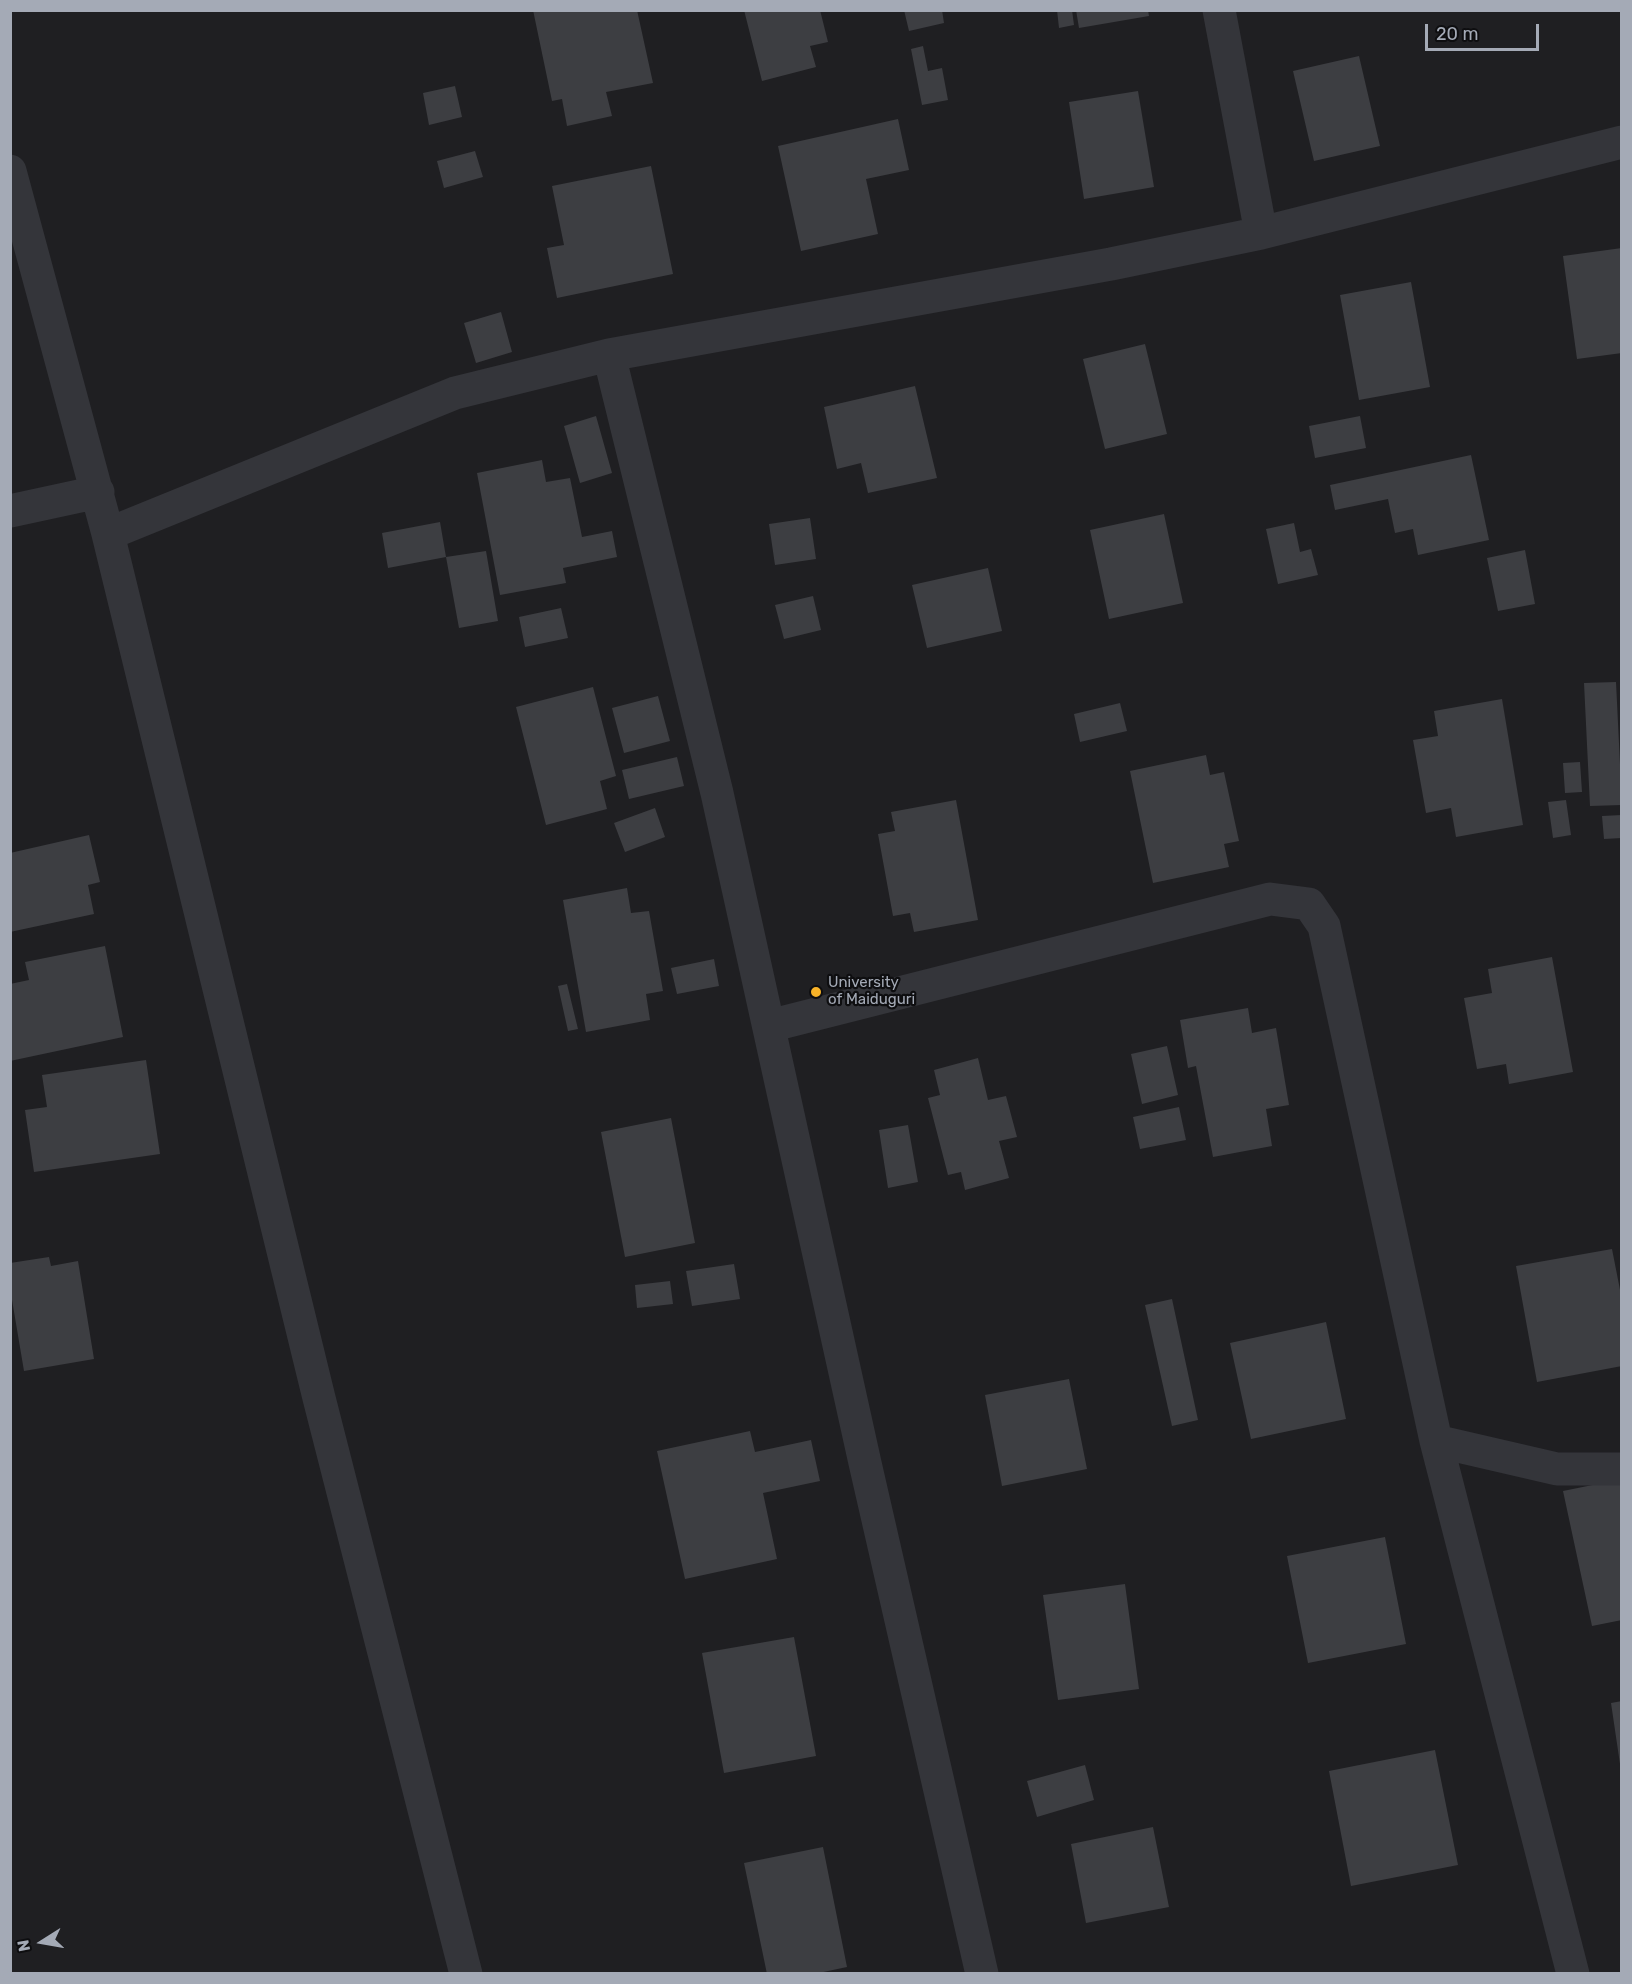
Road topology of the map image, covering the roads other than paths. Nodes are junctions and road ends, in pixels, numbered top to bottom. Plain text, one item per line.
1 (1219, 10) edge
2 (1622, 142) edge
3 (10, 171) edge
4 (1261, 233) junction
5 (609, 355) junction
6 (98, 492) junction
7 (10, 512) edge
8 (108, 534) junction
9 (769, 1026) junction
10 (1436, 1441) junction
11 (1622, 1469) edge
12 (466, 1974) edge
13 (982, 1974) edge
14 (1573, 1974) edge

1 - 4 street
2 - 4 street
3 - 6 street
4 - 5 street
5 - 8 street
5 - 9 street
6 - 7 street
6 - 8 street
8 - 12 street
9 - 10 street
9 - 13 street
10 - 11 street
10 - 14 street

